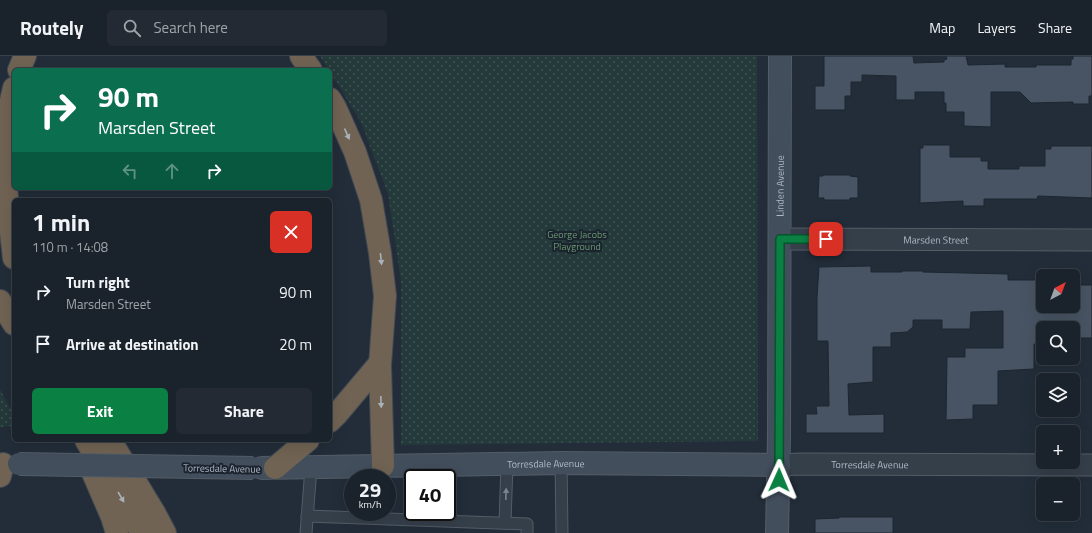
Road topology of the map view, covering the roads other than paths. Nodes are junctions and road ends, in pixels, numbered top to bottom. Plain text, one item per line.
1 (25, 56) edge
2 (301, 56) edge
3 (780, 56) edge
4 (20, 68) edge
5 (310, 68) edge
6 (12, 96) edge
7 (332, 102) edge
8 (780, 239) junction
9 (1092, 240) edge
10 (12, 242) edge
11 (0, 245) edge
12 (12, 268) edge
13 (0, 301) edge
14 (12, 321) edge
15 (380, 363) junction
16 (332, 419) edge
17 (77, 442) edge
18 (87, 442) edge
19 (111, 442) edge
20 (306, 442) edge
21 (561, 463) junction
22 (507, 464) junction
23 (779, 465) junction
24 (1092, 465) edge
25 (383, 466) junction
26 (6, 467) edge
27 (311, 467) junction
28 (275, 468) junction
29 (155, 514) junction
30 (307, 516) junction
31 (505, 523) junction
32 (117, 533) edge
33 (142, 533) edge
34 (165, 533) edge
35 (169, 533) edge
36 (306, 533) edge
37 (527, 533) edge
38 (562, 533) edge
39 (777, 533) edge

1 - 4 highway
2 - 5 highway
3 - 8 street, Linden Avenue
6 - 10 highway
7 -> 15 highway
8 - 9 street, Marsden Street
8 - 23 street, Linden Avenue
11 - 12 highway
13 - 14 highway
15 - 16 highway
15 -> 25 highway
17 - 32 highway
18 -> 33 highway
19 - 29 highway
20 - 28 highway
21 - 22 street, Torresdale Avenue
21 - 23 street, Torresdale Avenue
21 - 38 lane
22 - 25 street, Torresdale Avenue
31 -> 22 lane
23 - 24 street, Torresdale Avenue
23 - 39 street, Linden Avenue
25 - 27 street, Torresdale Avenue
26 - 28 street, Torresdale Avenue, bridge
27 - 28 street, Torresdale Avenue
27 - 30 lane
29 - 34 highway
29 - 35 highway
30 - 31 lane
30 - 36 lane
31 - 37 lane

